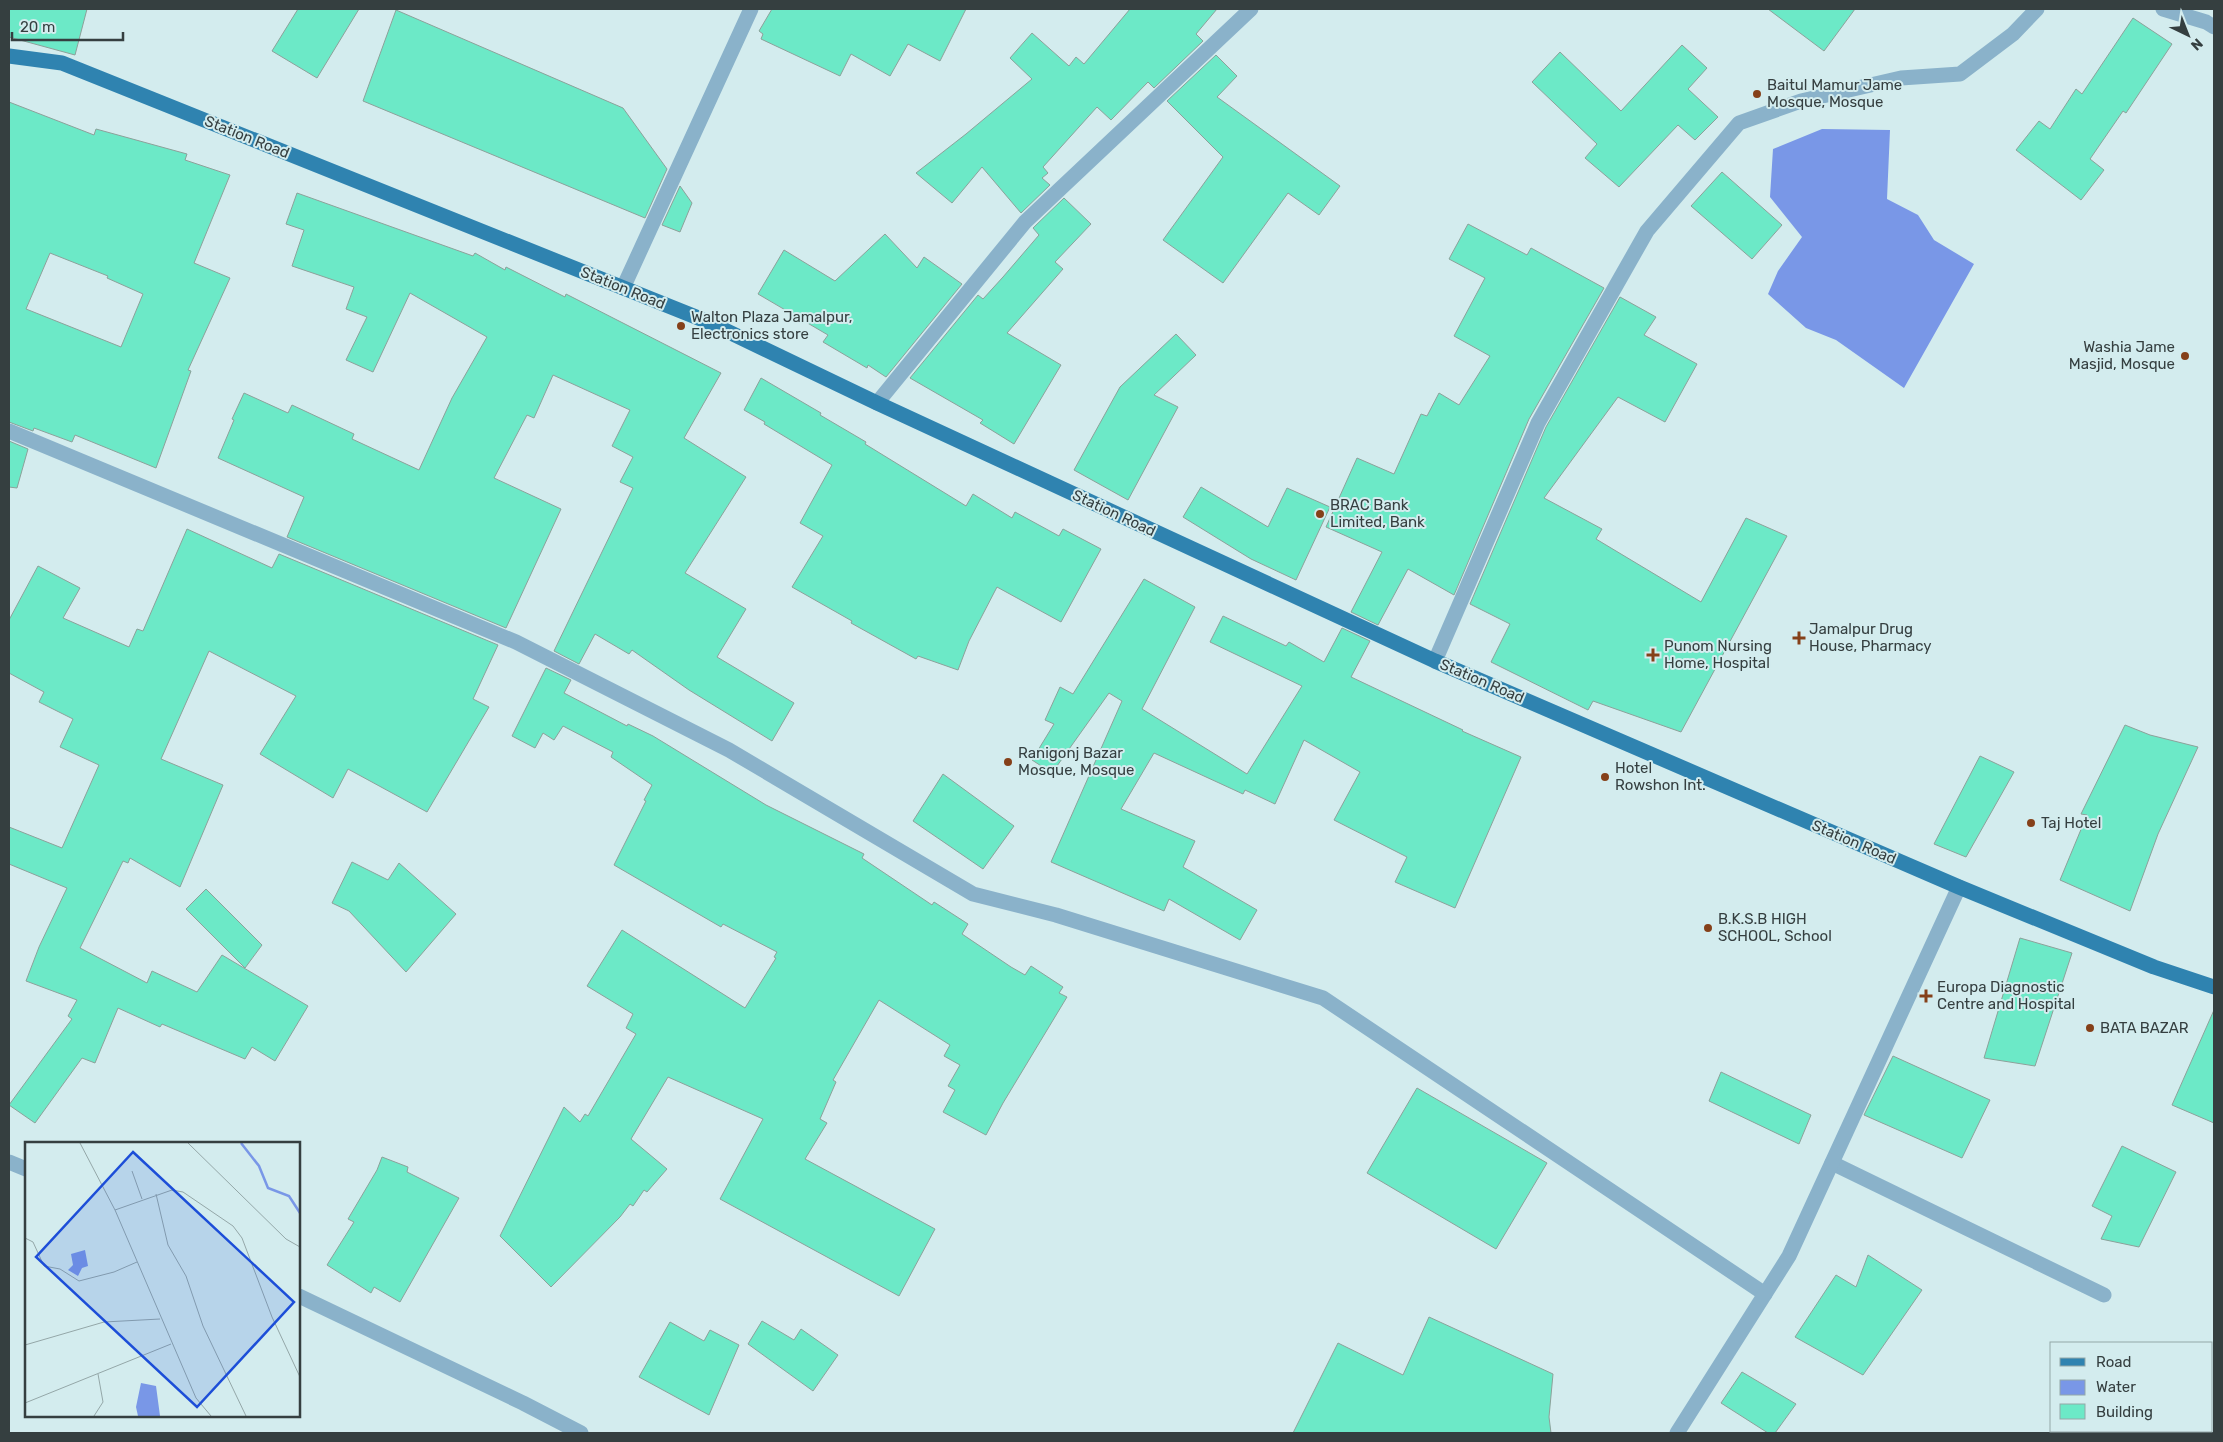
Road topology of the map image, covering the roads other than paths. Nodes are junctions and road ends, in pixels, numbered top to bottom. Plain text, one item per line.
1 (751, 9) edge
2 (1250, 9) edge
3 (2037, 9) edge
4 (2163, 9) edge
5 (2214, 26) edge
6 (9, 56) edge
7 (623, 288) junction
8 (877, 403) junction
9 (9, 431) edge
10 (1435, 661) junction
11 (1959, 887) junction
12 (2214, 987) edge
13 (9, 1162) edge
14 (1832, 1163) junction
15 (25, 1169) edge
16 (1765, 1294) junction
17 (2104, 1295) dead end
18 (300, 1296) edge
19 (581, 1433) edge
20 (1677, 1433) edge

1 - 7 street
2 - 8 street
3 - 10 street
4 - 5 street
6 - 7 main road, Station Road
7 - 8 main road, Station Road
8 - 10 main road, Station Road
9 - 16 street
10 - 11 main road, Station Road
11 - 12 main road, Station Road
11 - 14 street
13 - 15 street
14 - 16 street
14 - 17 street
16 - 20 street
18 - 19 street

